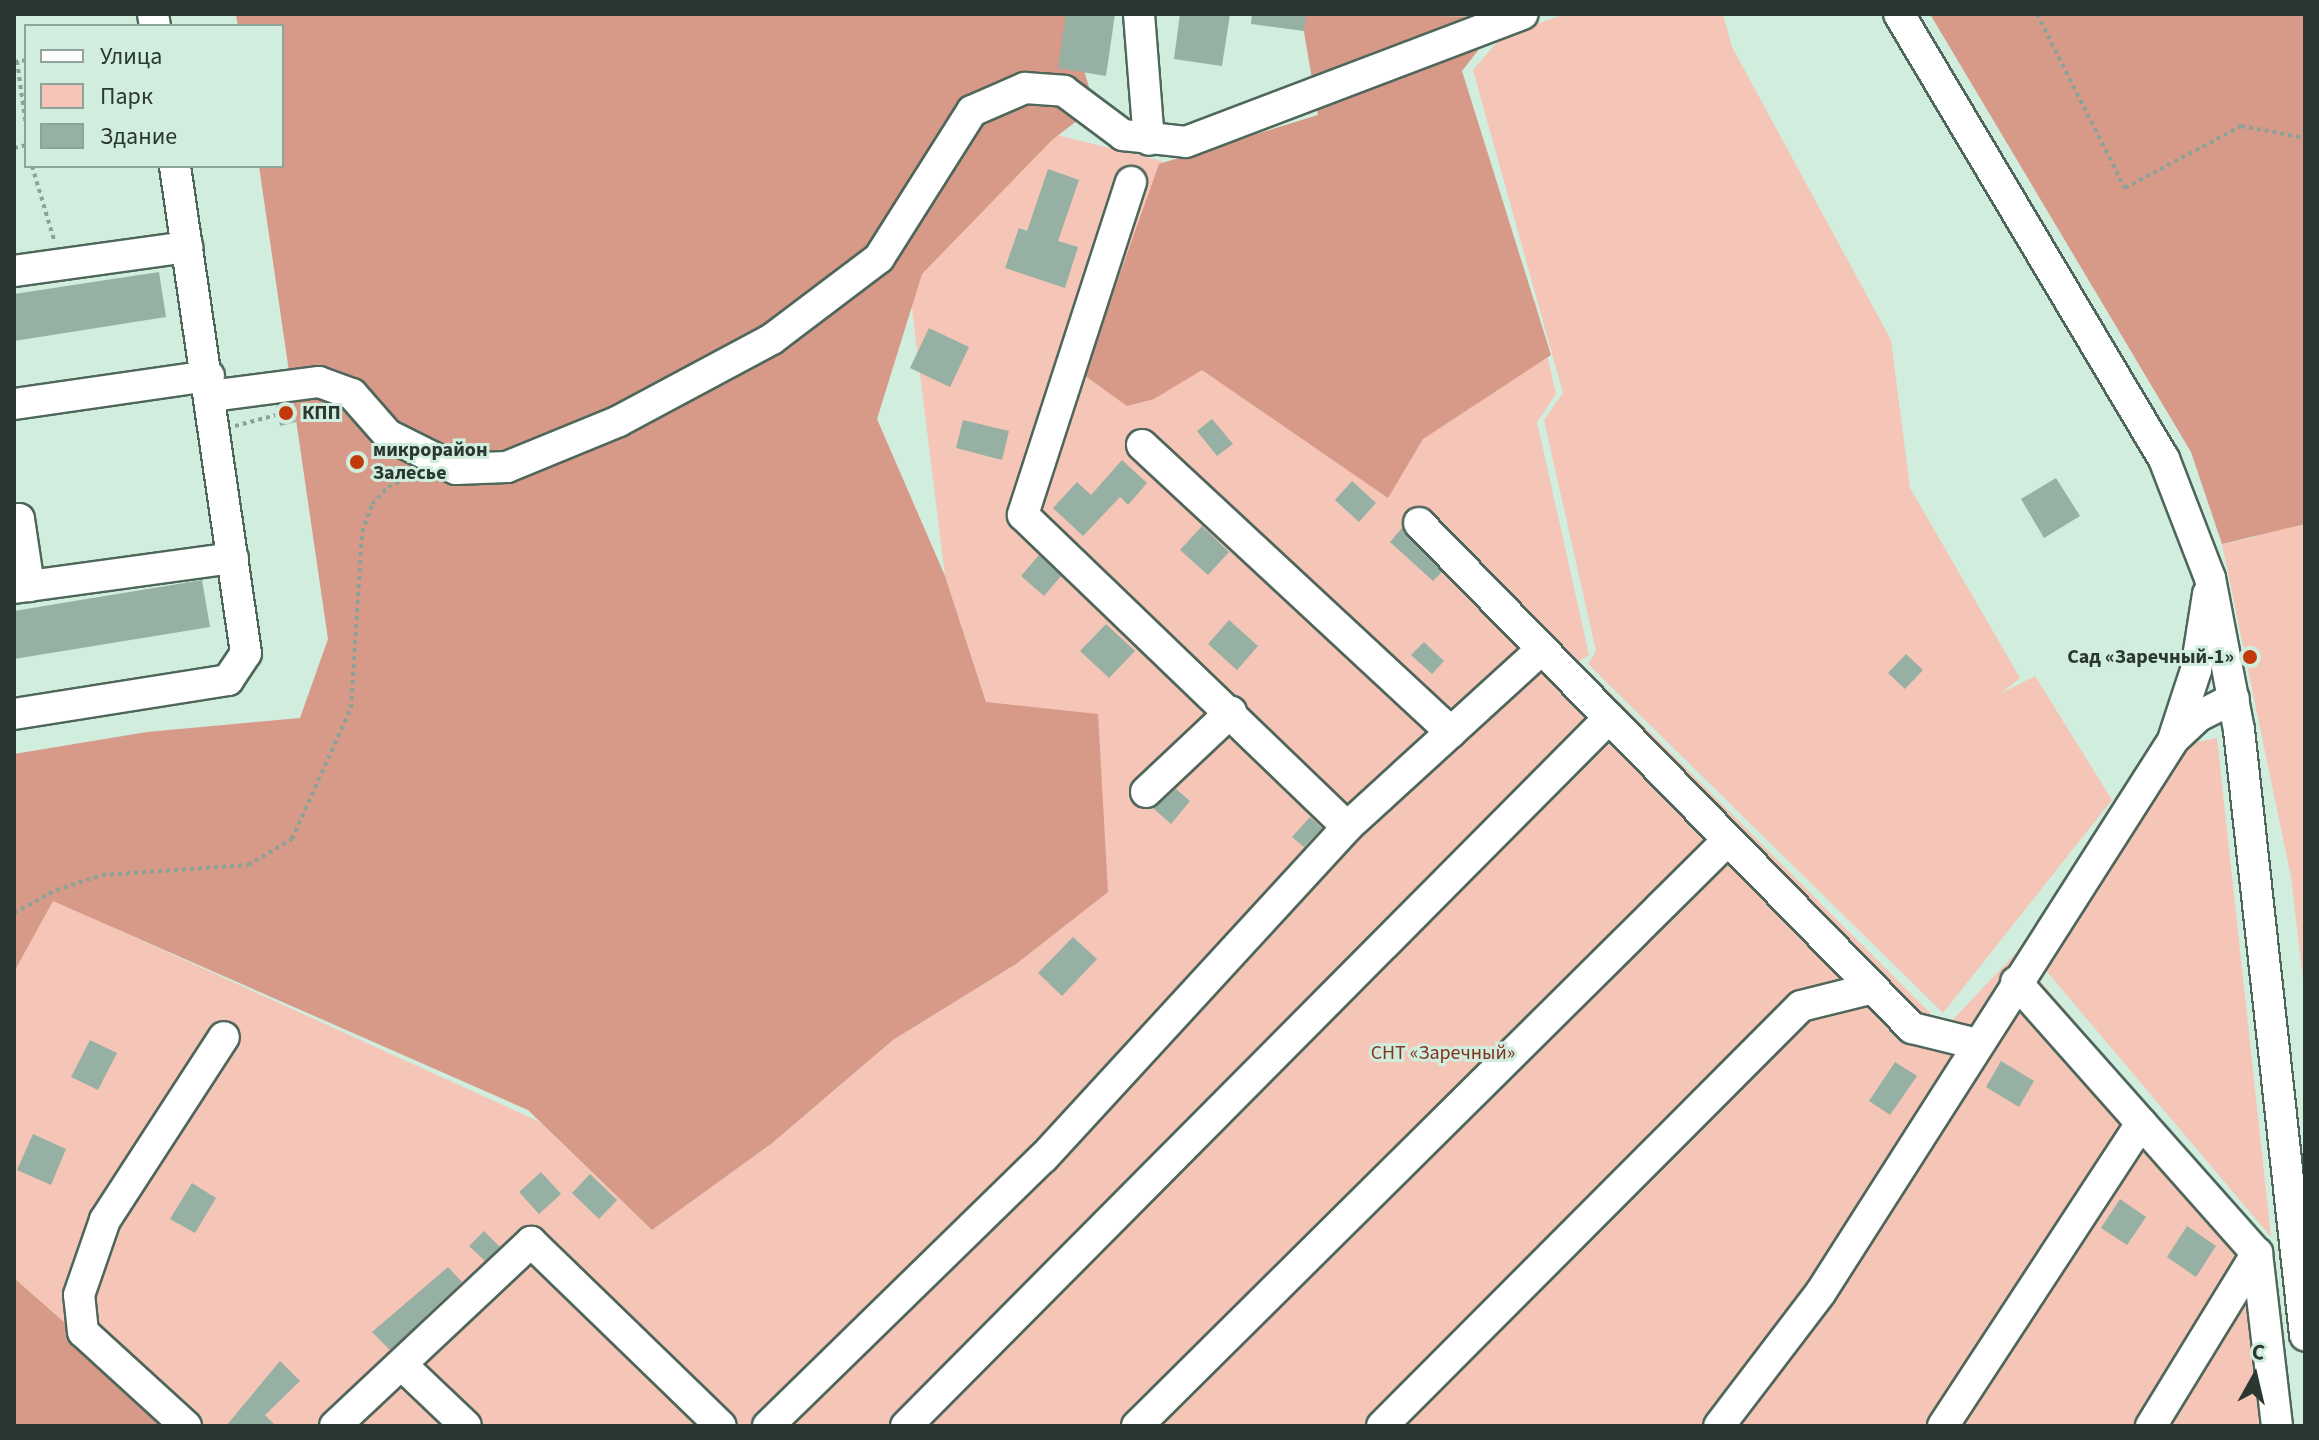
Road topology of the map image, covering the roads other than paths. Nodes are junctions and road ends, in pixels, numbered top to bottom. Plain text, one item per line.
1 (1139, 14) edge
2 (1523, 14) edge
3 (1899, 14) edge
4 (1149, 140) junction
5 (175, 168) edge
6 (1131, 182) dead end
7 (187, 247) junction
8 (14, 271) edge
9 (210, 386) junction
10 (14, 404) edge
11 (1142, 445) dead end
12 (14, 520) edge
13 (1419, 523) dead end
14 (233, 558) junction
15 (2210, 578) junction
16 (21, 587) edge
17 (1542, 649) junction
18 (2234, 698) junction
19 (1231, 712) junction
20 (14, 714) edge
21 (1609, 718) junction
22 (1451, 732) junction
23 (2174, 739) junction
24 (1146, 792) dead end
25 (1347, 827) junction
26 (1728, 840) junction
27 (2016, 982) junction
28 (1873, 988) junction
29 (224, 1037) dead end
30 (1977, 1044) junction
31 (2141, 1123) junction
32 (2257, 1253) junction
33 (2305, 1335) edge
34 (402, 1365) junction
35 (186, 1426) edge
36 (335, 1426) edge
37 (466, 1426) edge
38 (721, 1426) edge
39 (768, 1426) edge
40 (906, 1426) edge
41 (1137, 1426) edge
42 (1382, 1426) edge
43 (1719, 1426) edge
44 (1943, 1426) edge
45 (2151, 1426) edge
46 (2277, 1426) edge

1 - 4 street
2 - 4 street
3 - 15 street
4 - 9 street
5 - 7 street
6 - 19 street
7 - 8 street
7 - 9 street
9 - 10 street
9 - 14 street
11 - 22 street
12 - 16 street
13 - 17 street
14 - 16 street
14 - 20 street
15 - 18 street
15 - 23 street
17 - 21 street
17 - 22 street
18 - 23 street
18 - 33 street
19 - 24 street
19 - 25 street
21 - 26 street
21 - 40 street
22 - 25 street
23 - 27 street
25 - 39 street
26 - 28 street
26 - 41 street
27 - 30 street
27 - 31 street
28 - 30 street
28 - 42 street
29 - 35 street
30 - 43 street
31 - 32 street
31 - 44 street
32 - 45 street
32 - 46 street
34 - 36 street
34 - 37 street
34 - 38 street

